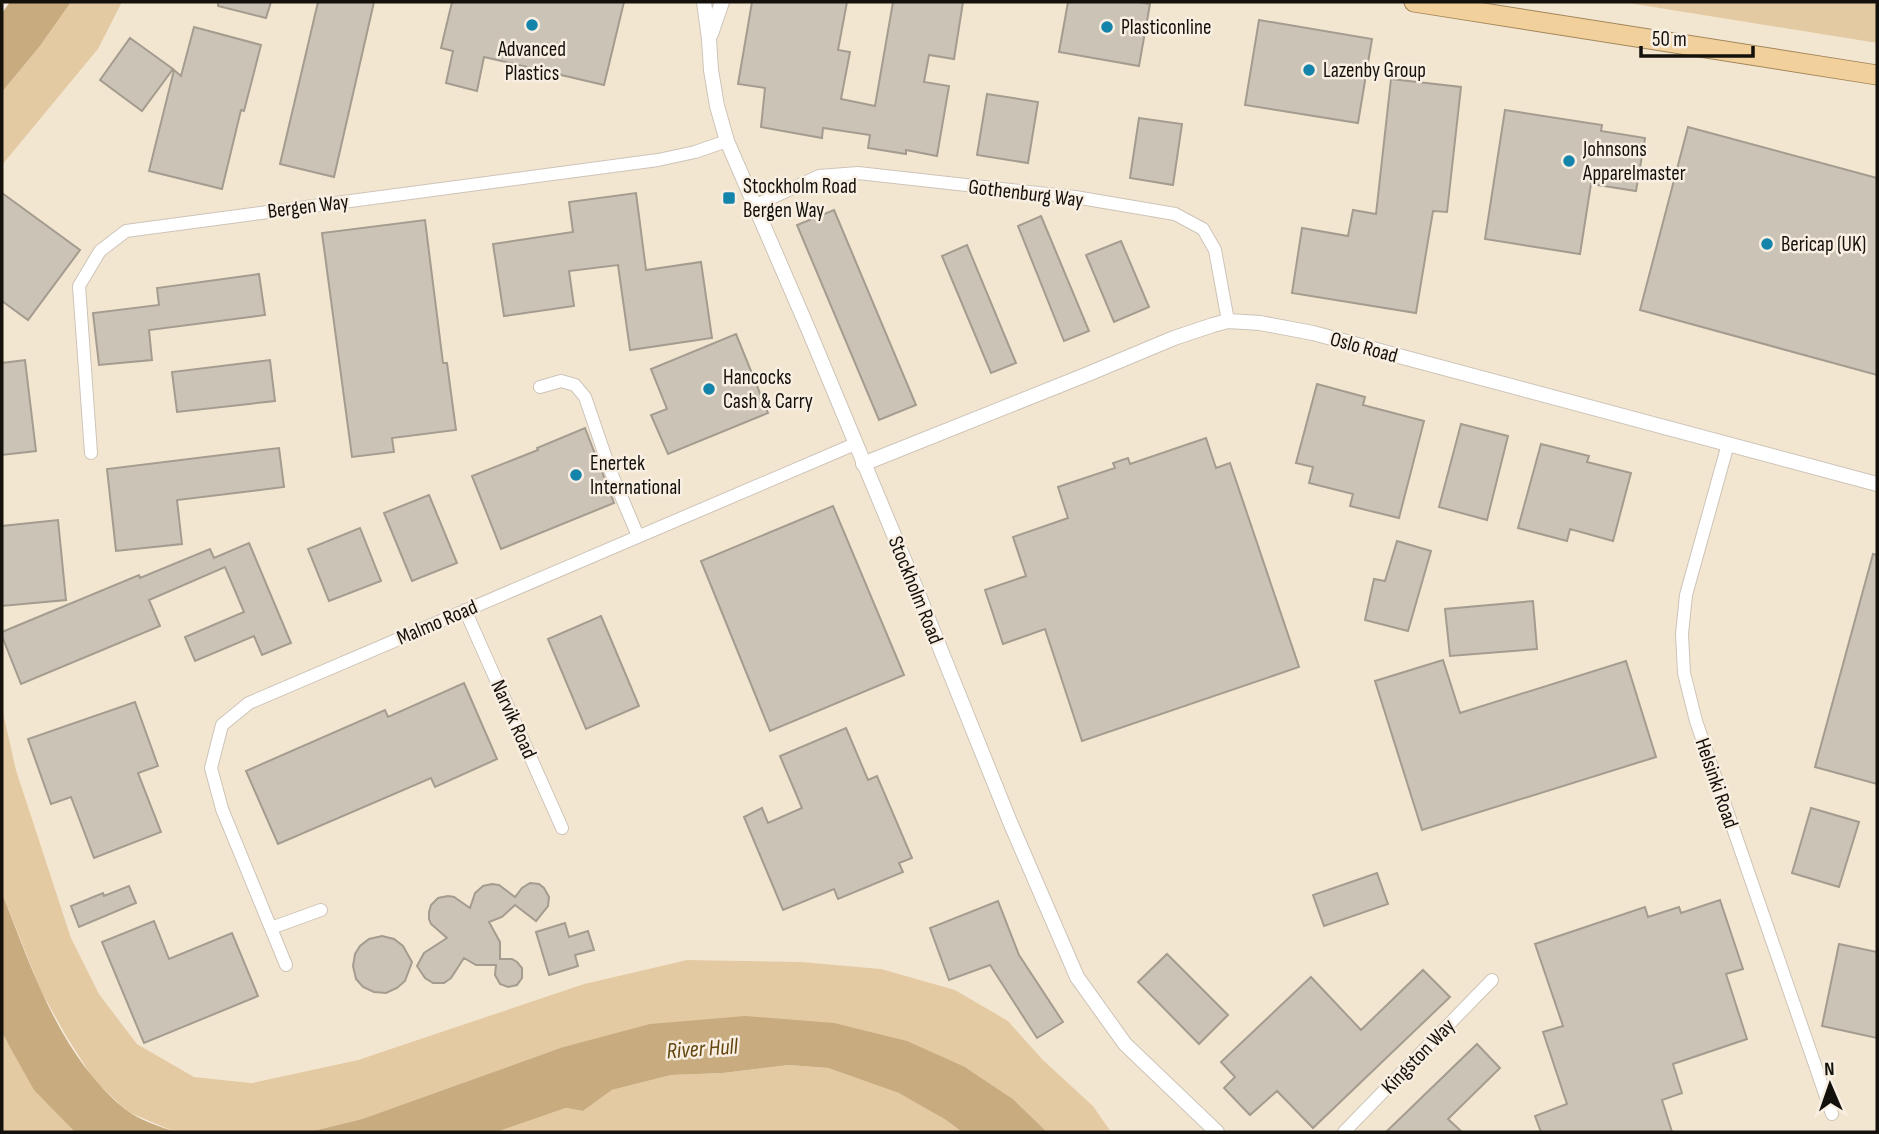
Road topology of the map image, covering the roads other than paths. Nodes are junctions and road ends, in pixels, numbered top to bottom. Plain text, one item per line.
1 (704, 2) edge
2 (722, 2) edge
3 (1413, 2) edge
4 (709, 39) junction
5 (1877, 75) edge
6 (727, 141) junction
7 (756, 205) junction
8 (1228, 321) junction
9 (540, 387) dead end
10 (855, 444) junction
11 (1728, 444) junction
12 (91, 453) dead end
13 (863, 464) junction
14 (1877, 484) edge
15 (638, 536) junction
16 (465, 610) junction
17 (562, 828) dead end
18 (321, 910) dead end
19 (271, 928) junction
20 (286, 965) dead end
21 (1492, 980) dead end
22 (1832, 1114) dead end
23 (1217, 1132) edge
24 (1344, 1132) edge

1 - 4 street, Stockholm Road
2 - 4 street
3 - 5 highway
4 - 6 street, Stockholm Road
6 - 7 street, Stockholm Road
6 - 12 street, Bergen Way
7 - 8 street, Gothenburg Way
7 - 10 street, Stockholm Road
8 - 11 street, Oslo Road
8 - 13 street, Oslo Road
9 - 15 street
10 - 13 street, Stockholm Road
10 - 15 street, Malmo Road
11 - 14 street, Oslo Road
11 - 22 street, Helsinki Road
13 - 23 street, Stockholm Road
15 - 16 street, Malmo Road
16 - 17 street, Narvik Road
16 - 19 street, Malmo Road
18 - 19 street
19 - 20 street, Malmo Road
21 - 24 street, Kingston Way

